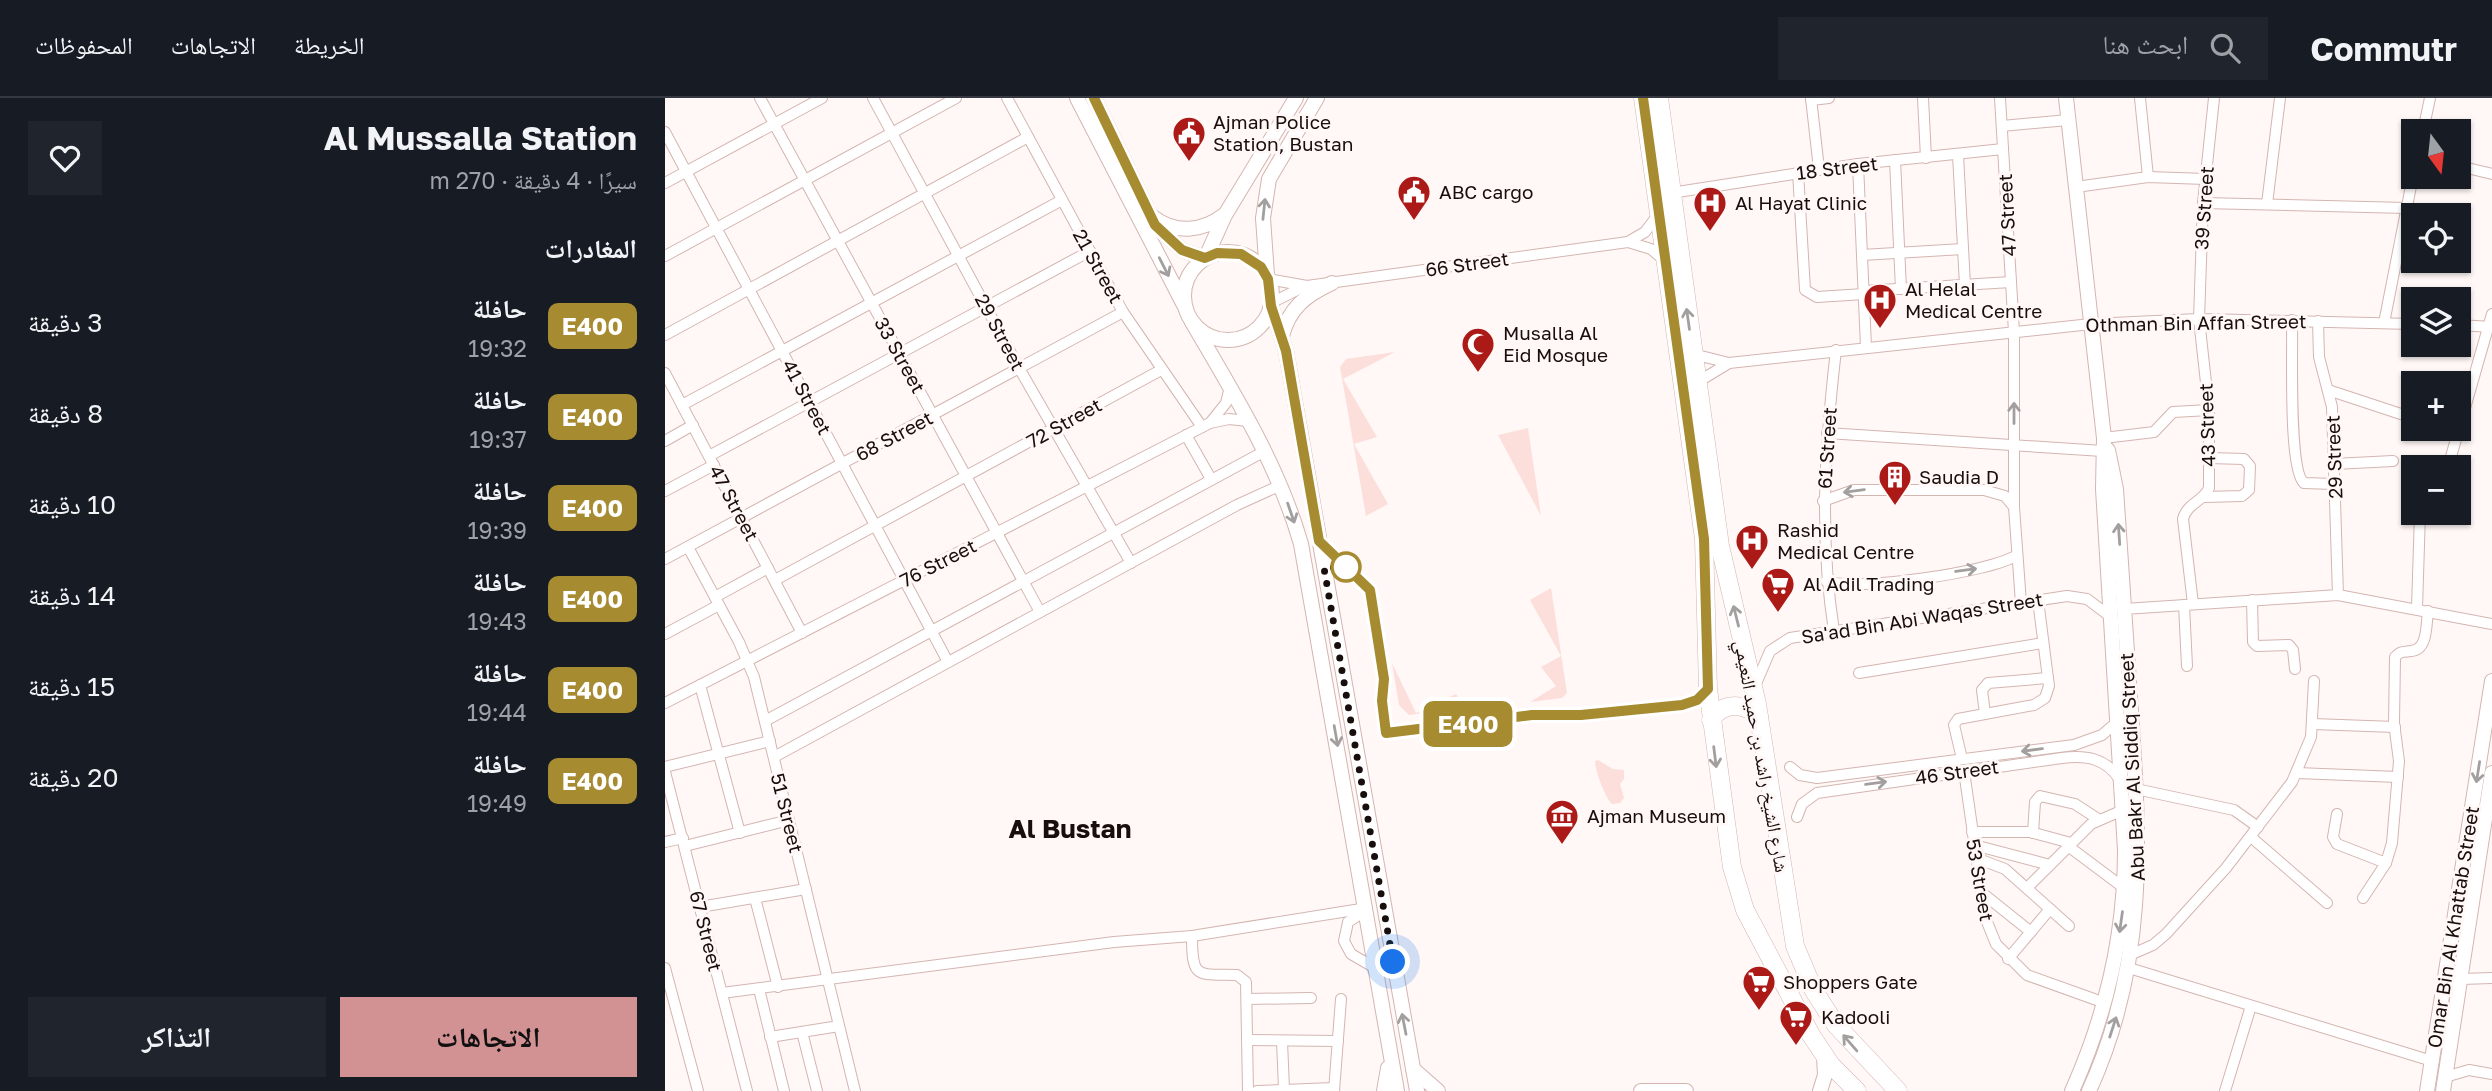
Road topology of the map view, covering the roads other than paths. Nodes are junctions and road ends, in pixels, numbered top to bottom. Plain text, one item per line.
1 (760, 98) edge
2 (821, 98) edge
3 (873, 98) edge
4 (956, 98) edge
5 (1007, 98) edge
6 (1077, 98) edge
7 (1094, 98) edge
8 (1296, 98) edge
9 (1317, 98) edge
10 (1643, 98) edge
11 (1659, 98) edge
12 (1829, 98) edge
13 (1923, 98) edge
14 (2000, 98) edge
15 (2066, 98) edge
16 (2140, 98) edge
17 (2214, 98) edge
18 (2280, 98) edge
19 (2430, 98) edge
20 (1811, 99) edge
21 (2426, 119) edge
22 (2069, 120) junction
23 (773, 124) junction
24 (2002, 126) junction
25 (665, 132) edge
26 (893, 133) junction
27 (1028, 137) junction
28 (2003, 149) junction
29 (1958, 155) junction
30 (1926, 158) junction
31 (1895, 160) junction
32 (1858, 164) junction
33 (1819, 169) junction
34 (2471, 169) edge
35 (686, 171) junction
36 (1798, 172) junction
37 (2492, 174) edge
38 (2148, 177) junction
39 (2206, 179) junction
40 (804, 180) junction
41 (665, 183) edge
42 (2076, 187) junction
43 (925, 192) junction
44 (1671, 193) junction
45 (1062, 200) junction
46 (2203, 202) junction
47 (2267, 204) junction
48 (2401, 208) edge
49 (1149, 214) junction
50 (1225, 215) junction
51 (1657, 216) junction
52 (717, 228) junction
53 (2401, 238) edge
54 (837, 240) junction
55 (1628, 242) junction
56 (1963, 249) junction
57 (1090, 251) junction
58 (1899, 253) junction
59 (1862, 255) junction
60 (665, 256) edge
61 (960, 256) junction
62 (1206, 258) junction
63 (1664, 260) junction
64 (1268, 278) junction
65 (2011, 282) junction
66 (1332, 283) junction
67 (1965, 285) junction
68 (1307, 286) junction
69 (749, 288) junction
70 (1901, 289) junction
71 (1864, 293) junction
72 (872, 304) junction
73 (1271, 304) junction
74 (987, 306) junction
75 (1123, 312) junction
76 (2492, 314) edge
77 (1189, 316) junction
78 (2199, 319) junction
79 (2292, 320) junction
80 (2318, 321) junction
81 (2384, 323) junction
82 (2091, 324) junction
83 (2401, 324) edge
84 (2471, 326) edge
85 (2491, 327) edge
86 (2014, 332) junction
87 (665, 335) edge
88 (1282, 336) junction
89 (1866, 347) junction
90 (1836, 350) junction
91 (783, 351) junction
92 (899, 353) junction
93 (1692, 354) junction
94 (1729, 363) junction
95 (1019, 368) junction
96 (1161, 370) junction
97 (665, 373) edge
98 (1696, 383) junction
99 (1230, 387) junction
100 (2328, 390) junction
101 (2471, 394) edge
102 (810, 401) junction
103 (682, 405) junction
104 (2209, 410) junction
105 (2401, 414) edge
106 (933, 415) junction
107 (1248, 421) junction
108 (693, 425) junction
109 (1206, 425) junction
110 (1053, 428) junction
111 (1827, 433) junction
112 (1186, 435) junction
113 (665, 441) edge
114 (2103, 445) junction
115 (2014, 446) junction
116 (1265, 451) junction
117 (2209, 458) junction
118 (711, 461) junction
119 (2393, 461) dead end
120 (843, 463) junction
121 (2334, 464) junction
122 (967, 476) junction
123 (1211, 479) junction
124 (2335, 484) junction
125 (1281, 485) junction
126 (1086, 487) junction
127 (665, 491) edge
128 (2204, 497) junction
129 (1823, 501) junction
130 (2014, 507) junction
131 (742, 518) junction
132 (877, 525) junction
133 (2420, 525) edge
134 (998, 532) junction
135 (1112, 533) junction
136 (688, 547) junction
137 (2017, 555) junction
138 (665, 559) edge
139 (1131, 563) junction
140 (768, 568) junction
141 (906, 579) junction
142 (2115, 579) junction
143 (775, 580) junction
144 (1023, 581) junction
145 (1826, 581) junction
146 (2338, 595) junction
147 (2038, 600) junction
148 (2252, 600) junction
149 (717, 601) junction
150 (2021, 603) junction
151 (2189, 605) junction
152 (2124, 609) junction
153 (2422, 610) junction
154 (1040, 612) junction
155 (2111, 618) junction
156 (2492, 624) edge
157 (931, 631) junction
158 (1833, 631) junction
159 (802, 633) junction
160 (665, 634) edge
161 (2043, 643) junction
162 (1338, 651) junction
163 (1321, 654) junction
164 (747, 661) junction
165 (948, 662) junction
166 (2187, 666) dead end
167 (2295, 669) dead end
168 (1859, 673) dead end
169 (2047, 678) junction
170 (2314, 681) dead end
171 (2492, 681) edge
172 (700, 685) junction
173 (1754, 688) junction
174 (665, 703) edge
175 (1985, 714) junction
176 (1759, 717) junction
177 (1711, 720) junction
178 (765, 721) junction
179 (2117, 722) junction
180 (2313, 724) junction
181 (2395, 727) junction
182 (770, 741) junction
183 (2061, 752) junction
184 (719, 753) junction
185 (773, 757) junction
186 (1963, 765) junction
187 (1790, 767) dead end
188 (665, 769) edge
189 (2297, 773) junction
190 (2492, 774) edge
191 (1840, 775) junction
192 (2398, 777) junction
193 (2121, 781) junction
194 (667, 788) edge
195 (1842, 788) junction
196 (2136, 789) junction
197 (2123, 810) junction
198 (2337, 814) dead end
199 (1797, 817) dead end
200 (2098, 819) junction
201 (789, 820) junction
202 (2258, 827) junction
203 (1972, 832) junction
204 (740, 833) junction
205 (2033, 833) junction
206 (2251, 837) junction
207 (665, 842) edge
208 (684, 842) junction
209 (1974, 845) junction
210 (2069, 845) junction
211 (1976, 858) junction
212 (2386, 863) junction
213 (2050, 865) junction
214 (1379, 887) junction
215 (2027, 888) junction
216 (2124, 888) junction
217 (806, 889) junction
218 (1364, 889) junction
219 (1981, 892) junction
220 (755, 898) junction
221 (2363, 898) dead end
222 (2327, 903) dead end
223 (700, 907) junction
224 (1367, 909) junction
225 (2050, 909) junction
226 (2069, 926) dead end
227 (2031, 932) junction
228 (1192, 936) junction
229 (2008, 959) junction
230 (2130, 961) junction
231 (665, 968) edge
232 (1377, 969) junction
233 (2492, 978) edge
234 (2461, 979) junction
235 (828, 981) junction
236 (778, 987) junction
237 (759, 989) junction
238 (722, 993) junction
239 (1311, 998) dead end
240 (1247, 999) junction
241 (1341, 999) dead end
242 (2442, 1001) junction
243 (2105, 1003) junction
244 (2457, 1003) junction
245 (2251, 1006) junction
246 (1385, 1020) junction
247 (839, 1026) junction
248 (802, 1032) junction
249 (770, 1037) junction
250 (1247, 1040) junction
251 (1282, 1041) junction
252 (1338, 1041) junction
253 (1390, 1053) junction
254 (1824, 1056) junction
255 (2432, 1062) junction
256 (1412, 1068) junction
257 (2492, 1074) edge
258 (2444, 1084) edge
259 (1284, 1089) junction
260 (1334, 1089) edge
261 (698, 1091) edge
262 (747, 1091) edge
263 (784, 1091) edge
264 (817, 1091) edge
265 (855, 1091) edge
266 (1248, 1091) edge
267 (1257, 1091) edge
268 (1384, 1091) edge
269 (1397, 1091) edge
270 (1407, 1091) edge
271 (1417, 1091) edge
272 (1438, 1091) edge
273 (1641, 1091) edge
274 (1686, 1091) edge
275 (1820, 1091) edge
276 (1857, 1091) edge
277 (1898, 1091) edge
278 (2072, 1091) edge
279 (2089, 1091) edge
280 (2225, 1091) edge
281 (2427, 1091) edge

1 - 23 street, 33 Street
2 - 23 street
3 - 26 street, 29 Street
4 - 26 street
5 - 27 street, 21 Street
6 -> 77 street
7 - 49 street
8 - 50 street
64 -> 9 street
10 - 51 main road, شارع الشيخ راشد بن حميد النعيمي
11 - 44 main road, شارع الشيخ راشد بن حميد النعيمي
12 - 20 street
13 - 30 street
14 - 24 street, 47 Street
15 - 22 street, Abu Bakr Al Siddiq Street
16 - 38 street
17 - 39 street, 39 Street
18 - 47 street
19 - 21 street
20 - 33 street
22 - 24 street
22 - 42 street, Abu Bakr Al Siddiq Street
23 - 35 street
23 - 40 street, 33 Street
24 - 28 street, 47 Street
25 - 35 street, 41 Street
26 - 40 street
26 - 43 street, 29 Street
27 - 43 street
27 - 45 street, 21 Street
28 - 29 street, 18 Street
28 - 65 street, 47 Street
29 - 30 street, 18 Street
29 - 56 street
30 - 31 street, 18 Street
31 - 32 street, 18 Street
31 - 58 street
32 - 33 street, 18 Street
32 - 59 street
33 - 36 street, 18 Street
34 - 37 street
35 - 41 street
35 - 52 street, 41 Street
36 - 44 street, 18 Street
36 - 71 street
38 - 39 street
38 - 42 street
39 - 46 street, 39 Street
40 - 52 street
40 - 54 street, 33 Street
42 - 82 street, Abu Bakr Al Siddiq Street
43 - 54 street
43 - 61 street, 29 Street
93 -> 44 main road, شارع الشيخ راشد بن حميد النعيمي
45 - 57 street, 21 Street
45 - 61 street
46 - 47 street
46 - 78 street, 39 Street
47 - 48 street
49 - 50 street
49 - 62 street
50 - 62 street
51 - 55 street
51 - 63 main road, شارع الشيخ راشد بن حميد النعيمي
52 - 60 street
52 - 69 street, 41 Street
53 - 81 street
54 - 69 street
54 - 72 street, 33 Street
55 - 63 street
55 - 66 street, 66 Street
56 - 58 street
56 - 67 street
57 - 74 street
57 - 75 street, 21 Street
58 - 59 street
58 - 70 street
59 - 71 street
61 - 72 street
61 - 74 street, 29 Street
62 - 64 street
62 - 77 street
63 - 177 main road, شارع الشيخ راشد بن حميد النعيمي
64 - 68 street, 66 Street
64 - 73 street
65 - 67 street
65 - 86 street, 47 Street
66 - 68 street, 66 Street
66 - 88 street
67 - 70 street
68 - 73 street, 66 Street
69 - 87 street
69 - 91 street, 41 Street
70 - 71 street
71 - 89 street
72 - 91 street
72 - 92 street, 33 Street
73 - 77 street
73 - 88 street
74 - 92 street
74 - 95 street, 29 Street
75 - 95 street, 68 Street
75 - 96 street, 21 Street
76 - 85 street
77 - 99 street
78 - 79 street, Othman Bin Affan Street
78 - 82 street, Othman Bin Affan Street
78 - 104 street, 43 Street
79 - 80 street, Othman Bin Affan Street
79 - 124 street
80 - 81 street, Othman Bin Affan Street
80 - 100 street, 29 Street
81 - 83 street, Othman Bin Affan Street
82 - 86 street, Othman Bin Affan Street
82 - 114 street, Abu Bakr Al Siddiq Street
84 - 85 street
85 - 101 street
86 - 89 street, Othman Bin Affan Street
115 -> 86 street, 47 Street
88 - 162 street
89 - 90 street, Othman Bin Affan Street
90 - 94 street, Othman Bin Affan Street
90 - 111 street, 61 Street
91 - 102 street, 41 Street
91 - 103 street
92 - 102 street
92 - 106 street, 33 Street
93 - 94 street, Othman Bin Affan Street
93 - 98 main road, شارع الشيخ راشد بن حميد النعيمي
94 - 98 street, Othman Bin Affan Street
95 - 106 street, 68 Street
95 - 110 street, 29 Street
96 - 109 street, 21 Street
96 - 110 street, 72 Street
97 - 103 street, 47 Street
173 -> 98 main road, شارع الشيخ راشد بن حميد النعيمي
99 - 107 street
99 - 109 street
100 - 105 street
100 - 121 street, 29 Street
102 - 118 street
102 - 120 street, 41 Street
103 - 108 street, 47 Street
104 - 114 street
104 - 117 street, 43 Street
106 - 120 street, 68 Street
106 - 122 street, 33 Street
107 - 109 street, 76 Street
107 - 116 street
108 - 113 street
108 - 118 street, 47 Street
109 - 112 street, 76 Street
110 - 122 street, 72 Street
110 - 126 street, 29 Street
111 - 115 street
111 - 129 street, 61 Street
112 - 123 street
112 - 126 street, 76 Street
114 - 115 street
114 - 142 street, Abu Bakr Al Siddiq Street
115 - 130 street, 47 Street
116 - 123 street
116 - 125 street
117 - 128 street, 43 Street
117 - 128 street
118 - 127 street
118 - 131 street, 47 Street
119 - 121 street
120 - 131 street, 68 Street
120 - 132 street, 41 Street
121 - 124 street, 29 Street
122 - 132 street, 72 Street
122 - 134 street, 33 Street
123 - 135 street
124 - 146 street, 29 Street
125 - 139 street
125 -> 163 street
126 - 134 street, 76 Street
126 - 135 street, 29 Street
128 - 151 street
130 -> 129 street
129 - 145 street, 61 Street
130 - 137 street, 47 Street
131 - 136 street, 68 Street
131 - 140 street, 47 Street
132 - 141 street, 41 Street
132 - 143 street, 72 Street
133 - 153 street
134 - 141 street, 76 Street
134 - 144 street, 33 Street
135 - 139 street, 29 Street
135 - 144 street
136 - 138 street, 68 Street
136 - 149 street, 51 Street
145 -> 137 street
137 - 150 street, 47 Street
139 - 154 street
140 - 143 street, 47 Street
140 - 149 street
141 - 157 street, 41 Street
141 - 159 street, 76 Street
142 - 152 street, Abu Bakr Al Siddiq Street
142 - 155 street, Abu Bakr Al Siddiq Street
143 - 159 street, 47 Street
144 - 154 street, 33 Street
144 - 157 street
145 - 158 street, 61 Street
146 - 148 street
146 - 153 street
147 - 150 street, Sa'ad Bin Abi Waqas Street
147 - 155 street, Sa'ad Bin Abi Waqas Street
147 - 161 street
148 - 151 street
148 - 167 street
149 - 160 street
149 - 164 street, 51 Street
150 - 158 street, Sa'ad Bin Abi Waqas Street
151 - 152 street
151 - 166 street
152 - 196 street, Abu Bakr Al Siddiq Street
153 - 156 street
153 - 181 street
154 - 165 street
155 - 179 street, Abu Bakr Al Siddiq Street
157 - 165 street, 41 Street
157 - 178 street
158 - 173 street, Sa'ad Bin Abi Waqas Street
159 - 164 street, 76 Street
161 - 168 street
161 - 169 street
162 - 163 street
162 - 214 street
163 -> 218 street
164 - 172 street, 76 Street
164 - 178 street, 51 Street
165 - 185 street
169 - 175 street
169 - 175 street
170 - 180 street
171 -> 242 street, Omar Bin Al Khattab Street
172 - 174 street, 76 Street
172 - 184 street
173 - 176 main road, شارع الشيخ راشد بن حميد النعيمي
175 - 186 street, 53 Street
176 - 177 main road
277 -> 176 main road, شارع الشيخ راشد بن حميد النعيمي
177 -> 254 main road, شارع الشيخ راشد بن حميد النعيمي
178 - 182 street, 51 Street
179 - 183 street, 46 Street
179 - 193 street, Abu Bakr Al Siddiq Street
180 - 181 street
180 - 189 street
181 - 192 street
182 - 184 street
182 - 185 street, 51 Street
183 - 186 street, 46 Street
183 - 193 street, 46 Street
184 - 188 street
184 - 204 street
185 - 201 street, 51 Street
186 - 191 street, 46 Street
195 -> 186 street, 46 Street
186 - 203 street, 53 Street
187 - 191 street, 46 Street
188 - 194 street, 67 Street
189 - 192 street
189 - 202 street
190 - 234 street, Omar Bin Al Khattab Street
191 - 195 street
192 - 212 street
193 - 197 street, Abu Bakr Al Siddiq Street
194 - 208 street, 67 Street
195 - 199 street, 46 Street
196 - 202 street
196 - 230 street, Abu Bakr Al Siddiq Street
197 - 200 street
197 - 216 street, Abu Bakr Al Siddiq Street
198 - 212 street
200 - 205 street
200 - 210 street
201 - 204 street
201 - 217 street, 51 Street
202 - 206 street
203 - 205 street
203 - 209 street, 53 Street
204 - 208 street
205 - 210 street
206 - 222 street
206 - 230 street
207 - 208 street
208 - 223 street, 67 Street
209 - 211 street, 53 Street
209 - 213 street
210 - 213 street
210 - 216 street
211 - 215 street
211 - 219 street, 53 Street
212 - 221 street
213 - 215 street
214 - 218 street
256 -> 214 street
215 - 225 street
216 -> 243 street, Abu Bakr Al Siddiq Street
217 - 220 street
217 - 235 street, 51 Street
218 - 224 street
219 - 227 street
219 - 229 street, 53 Street
220 - 223 street
220 - 236 street
223 - 238 street, 67 Street
224 - 228 street
224 - 232 street
224 - 232 street
225 - 226 street
225 - 227 street
227 - 229 street
228 - 235 street
228 - 240 street
229 - 243 street, 53 Street
230 - 245 street
279 -> 230 street, Abu Bakr Al Siddiq Street
231 - 261 street
232 - 246 street
233 - 234 street
234 - 244 street, Omar Bin Al Khattab Street
235 - 236 street
235 - 247 street, 51 Street
236 - 237 street
237 - 238 street
237 - 249 street
238 - 262 street, 67 Street
239 - 240 street
240 - 250 street
241 - 252 street
242 - 244 street
242 - 255 street, Omar Bin Al Khattab Street
243 - 278 street, Abu Bakr Al Siddiq Street
244 - 258 street, Omar Bin Al Khattab Street
245 - 255 street
245 - 280 street
246 - 253 street
246 - 270 street
247 - 248 street
247 - 265 street, 51 Street
248 - 249 street
248 - 264 street
249 - 263 street
250 - 251 street
250 - 266 street
251 - 252 street
251 - 259 street
252 - 260 street
253 - 268 street
253 - 269 street
254 - 275 street
254 - 276 main road, شارع الشيخ راشد بن حميد النعيمي
255 - 281 street, Omar Bin Al Khattab Street
256 - 271 street
256 - 272 street
257 - 258 street
259 - 260 street
259 - 267 street
273 - 274 street

